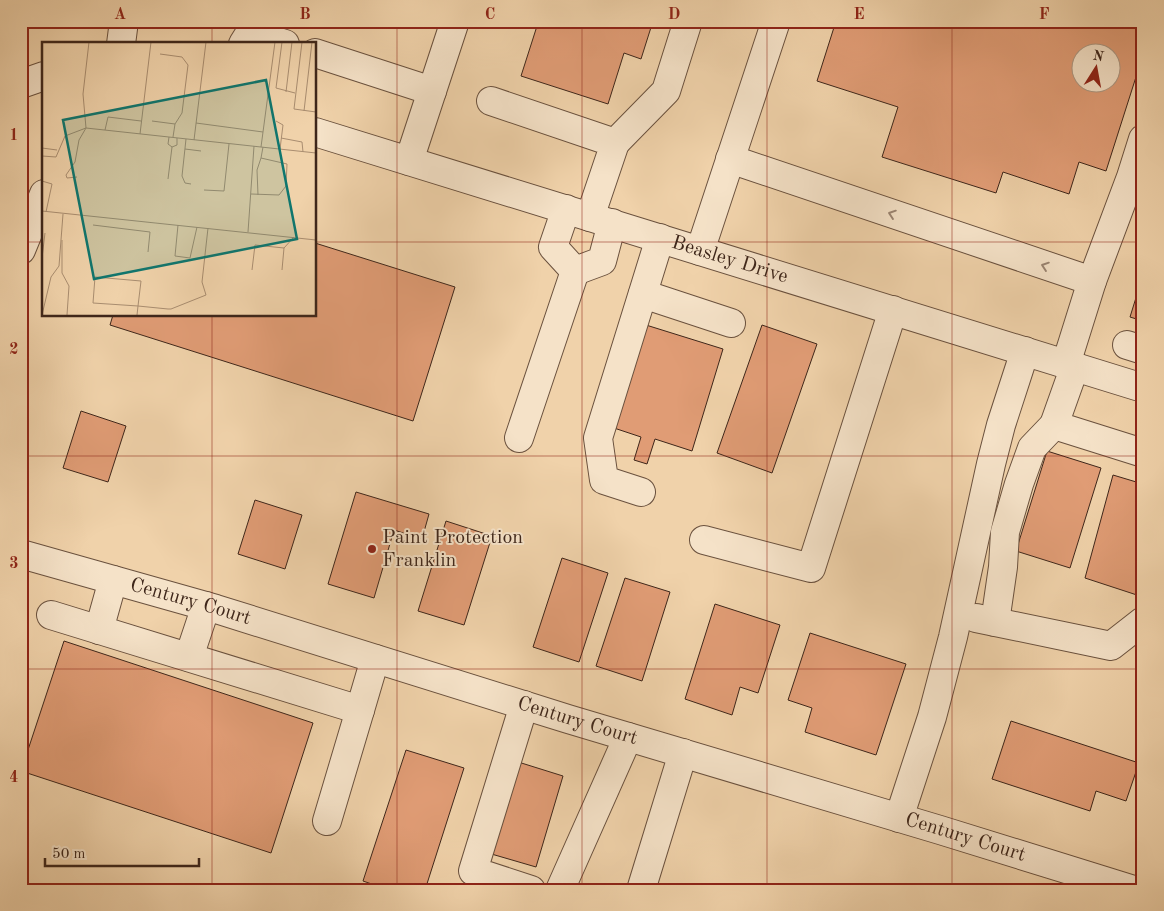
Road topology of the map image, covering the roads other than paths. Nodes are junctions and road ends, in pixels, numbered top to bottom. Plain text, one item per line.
1 (124, 21) edge
2 (455, 21) edge
3 (688, 21) edge
4 (776, 21) edge
5 (121, 42) edge
6 (244, 42) edge
7 (278, 42) edge
8 (316, 53) edge
9 (42, 77) edge
10 (21, 84) edge
11 (432, 91) junction
12 (491, 102) dead end
13 (316, 132) edge
14 (1143, 139) edge
15 (615, 143) junction
16 (730, 159) junction
17 (409, 161) junction
18 (42, 199) edge
19 (589, 216) junction
20 (660, 238) junction
21 (21, 250) edge
22 (700, 250) junction
23 (575, 271) junction
24 (1092, 282) junction
25 (643, 294) junction
26 (893, 310) junction
27 (732, 323) dead end
28 (1025, 351) junction
29 (1070, 365) junction
30 (1143, 388) edge
31 (1054, 425) junction
32 (520, 438) dead end
33 (1143, 453) edge
34 (641, 492) dead end
35 (704, 540) dead end
36 (21, 554) edge
37 (113, 580) junction
38 (206, 606) junction
39 (958, 614) junction
40 (51, 615) dead end
41 (1143, 621) edge
42 (995, 622) junction
43 (99, 630) junction
44 (189, 657) junction
45 (375, 659) junction
46 (524, 705) junction
47 (360, 710) junction
48 (628, 737) junction
49 (683, 753) junction
50 (899, 818) junction
51 (327, 821) dead end
52 (531, 890) edge
53 (560, 890) edge
54 (641, 890) edge
55 (1134, 890) edge

1 - 5 street
2 - 11 street
3 - 15 street
4 - 16 street
6 - 7 street
8 - 11 street
9 - 10 street
11 - 17 street
12 - 15 street
13 - 17 street, Beasley Drive
14 - 24 street
15 - 19 street
16 - 22 street
24 -> 16 street
17 - 19 street, Beasley Drive
18 - 21 street
19 - 20 street, Beasley Drive
19 - 23 street
19 - 23 street
20 - 22 street, Beasley Drive
20 - 25 street
22 - 26 street, Beasley Drive
23 - 32 street
24 - 29 street
25 - 27 street
25 - 34 street
26 - 28 street, Beasley Drive
26 - 35 street
28 - 29 street, Beasley Drive
28 - 39 street
29 - 30 street, Beasley Drive
29 - 31 street
31 - 33 street
31 - 42 street
36 - 37 street, Century Court
37 - 38 street, Century Court
37 - 43 street
38 - 44 street
38 - 45 street, Century Court
39 - 42 street
39 - 50 street
40 - 43 street
41 - 42 street
43 - 44 street
44 - 47 street
45 - 46 street, Century Court
45 - 47 street
46 - 48 street, Century Court
46 - 52 street
47 - 51 street
48 - 49 street, Century Court
48 - 53 street
49 - 50 street, Century Court
49 - 54 street
50 - 55 street, Century Court

